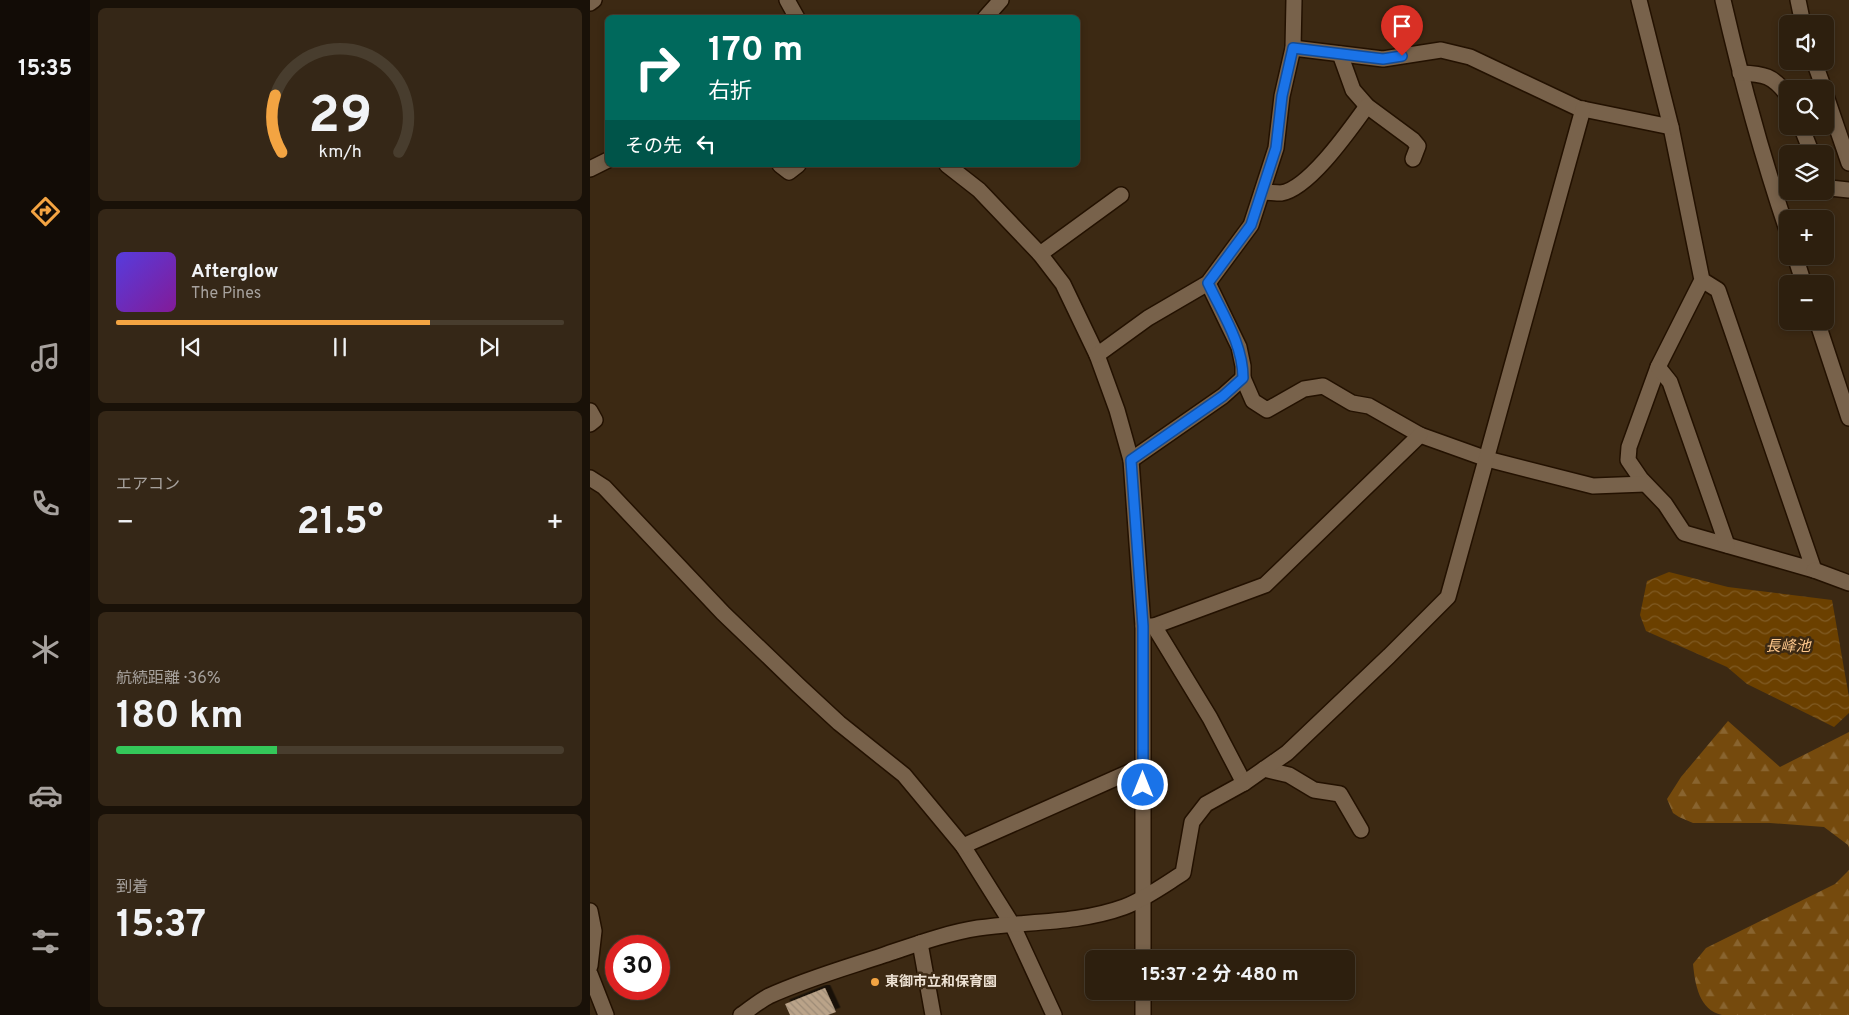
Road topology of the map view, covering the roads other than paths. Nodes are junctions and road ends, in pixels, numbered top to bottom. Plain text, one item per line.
1 (594, 0) edge
2 (787, 0) edge
3 (1001, 0) edge
4 (1294, 0) edge
5 (1639, 0) edge
6 (1723, 0) edge
7 (1798, 0) edge
8 (590, 3) edge
9 (795, 15) edge
10 (988, 15) edge
11 (1801, 15) edge
12 (1293, 48) junction
13 (1340, 54) junction
14 (1740, 73) junction
15 (1779, 83) edge
16 (1367, 106) junction
17 (1584, 109) junction
18 (1834, 119) edge
19 (1670, 127) junction
20 (1413, 159) dead end
21 (605, 162) edge
22 (1849, 163) edge
23 (783, 167) edge
24 (795, 167) edge
25 (950, 167) edge
26 (590, 169) edge
27 (1834, 188) edge
28 (1849, 190) edge
29 (1262, 192) junction
30 (1121, 195) dead end
31 (1780, 210) edge
32 (1040, 254) junction
33 (1702, 280) junction
34 (1208, 283) junction
35 (1820, 330) edge
36 (1097, 355) junction
37 (1658, 367) junction
38 (1243, 378) junction
39 (590, 410) edge
40 (1849, 418) edge
41 (590, 424) edge
42 (1420, 435) junction
43 (1486, 459) junction
44 (1131, 460) junction
45 (590, 478) edge
46 (1645, 484) junction
47 (1727, 545) junction
48 (1814, 570) junction
49 (1849, 582) edge
50 (1148, 626) junction
51 (1143, 766) junction
52 (1264, 770) junction
53 (1244, 783) junction
54 (1361, 830) dead end
55 (963, 846) junction
56 (1142, 898) junction
57 (590, 911) edge
58 (1012, 924) junction
59 (920, 943) junction
60 (1143, 950) edge
61 (590, 966) edge
62 (590, 974) edge
63 (1143, 1000) edge
64 (606, 1015) edge
65 (741, 1015) edge
66 (933, 1015) edge
67 (1054, 1015) edge
68 (1143, 1015) edge

1 - 8 street
2 - 9 street
3 - 10 street
4 - 12 street
5 - 19 street
6 - 14 street
7 - 11 street
12 - 13 street
12 - 29 street
13 - 16 street
13 - 17 street
14 - 15 street
14 - 31 street
16 - 20 street
16 - 29 street
17 - 19 street
17 - 43 street
18 - 22 street
19 - 33 street
21 - 26 street
23 - 24 street
25 - 32 street
27 - 28 street
29 - 34 street
30 - 32 street
32 - 36 street
33 - 37 street
33 - 48 street
34 - 36 street
34 - 38 street
35 - 40 street
36 - 44 street
37 - 46 street
37 - 47 street
38 - 42 street
38 - 44 street
39 - 41 street
42 - 43 street
42 - 50 street
43 - 46 street
43 - 52 street
44 - 50 street
45 - 55 street
46 - 47 street
47 - 48 street
48 - 49 street
50 - 51 street
50 - 53 street
51 - 55 street
51 - 56 street
52 - 53 street
52 - 54 street
53 - 56 street
55 - 58 street
56 - 58 street
56 - 60 street
57 - 61 street
58 - 59 street
58 - 67 street
59 - 65 street
59 - 66 street
62 - 64 street
63 - 68 street

